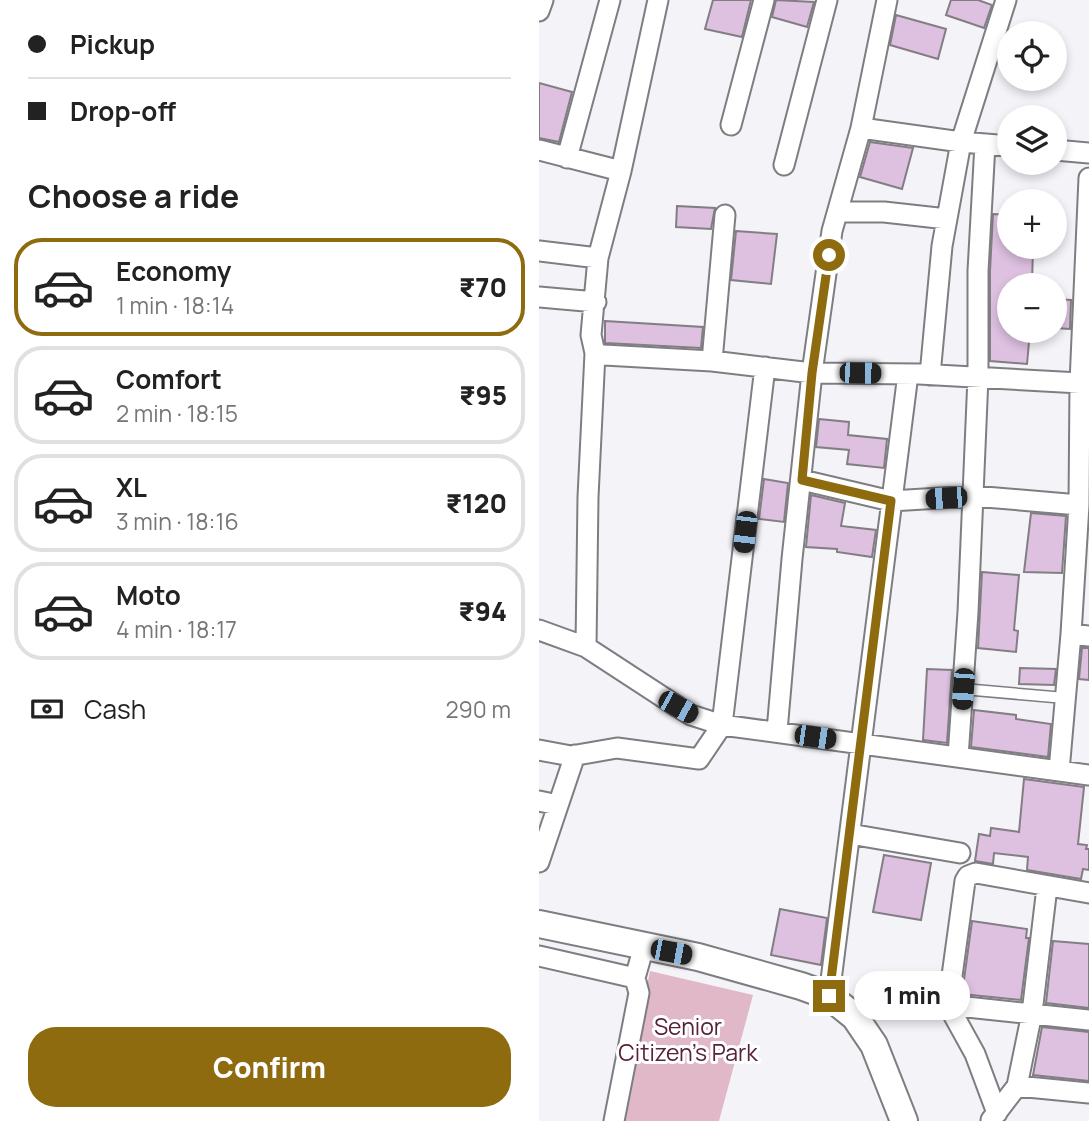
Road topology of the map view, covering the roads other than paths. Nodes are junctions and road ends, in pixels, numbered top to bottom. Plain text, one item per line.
1 (543, 0) edge
2 (610, 0) edge
3 (658, 0) edge
4 (764, 0) edge
5 (827, 0) edge
6 (887, 0) edge
7 (1006, 0) edge
8 (539, 11) edge
9 (731, 125) dead end
10 (862, 128) junction
11 (961, 142) junction
12 (985, 144) junction
13 (997, 145) edge
14 (539, 150) edge
15 (1067, 151) edge
16 (1089, 153) edge
17 (567, 159) junction
18 (784, 165) dead end
19 (621, 171) junction
20 (1089, 178) edge
21 (838, 212) junction
22 (725, 215) dead end
23 (947, 219) junction
24 (539, 251) edge
25 (598, 258) junction
26 (539, 297) edge
27 (596, 302) junction
28 (595, 353) junction
29 (712, 361) junction
30 (765, 368) junction
31 (812, 373) junction
32 (908, 374) junction
33 (930, 375) junction
34 (978, 377) junction
35 (1084, 383) edge
36 (802, 480) junction
37 (973, 496) junction
38 (891, 501) junction
39 (1082, 510) edge
40 (539, 630) edge
41 (1080, 635) edge
42 (586, 647) junction
43 (963, 689) junction
44 (1065, 698) junction
45 (722, 725) junction
46 (777, 731) junction
47 (862, 743) junction
48 (539, 750) edge
49 (575, 755) junction
50 (958, 757) junction
51 (1059, 771) junction
52 (1089, 775) edge
53 (549, 803) edge
54 (850, 834) junction
55 (541, 852) edge
56 (960, 853) dead end
57 (1047, 887) junction
58 (1089, 893) edge
59 (539, 924) edge
60 (644, 946) junction
61 (539, 956) edge
62 (635, 978) junction
63 (829, 996) junction
64 (947, 1005) junction
65 (1032, 1013) junction
66 (1089, 1020) edge
67 (1017, 1086) junction
68 (1089, 1093) edge
69 (993, 1117) edge
70 (614, 1121) edge
71 (904, 1121) edge

1 - 8 street
2 - 17 street
3 - 19 street
4 - 9 street
5 - 18 street
6 - 10 street
7 - 11 street
10 - 11 street
10 - 21 street
11 - 12 street
11 - 23 street
12 - 13 street
12 - 34 street
14 - 17 street
15 - 16 street
17 - 19 street
19 - 25 street
20 - 35 street
21 - 23 street
21 - 31 street
22 - 29 street
23 - 33 street
24 - 25 street
25 - 27 street
26 - 27 street
27 - 28 street
28 - 29 street
28 - 42 street
29 - 30 street
30 - 31 street
30 - 45 street
31 - 32 street
31 - 36 street
32 - 33 street
32 - 38 street
33 - 34 street
34 - 35 street
34 - 37 street
35 - 39 street
36 - 38 street
36 - 46 street
37 - 38 street
37 - 39 street
37 - 43 street
38 - 47 street
39 - 41 street
40 - 42 street
41 - 44 street
42 - 45 street
43 - 44 lane
43 - 50 street
44 - 51 street
45 - 46 street
45 - 49 street
46 - 47 street
47 - 50 street
47 - 54 street
48 - 49 street
49 - 53 street
50 - 51 street
51 - 52 street
53 - 55 street
54 - 56 street
54 - 63 street
57 - 58 street
57 - 64 street
57 - 65 street
59 - 60 street
60 - 62 street
60 - 63 street
61 - 62 street
62 - 70 street
63 - 71 street
64 - 65 street
64 - 69 street
65 - 66 street
65 - 67 street
67 - 68 street
67 - 69 street

